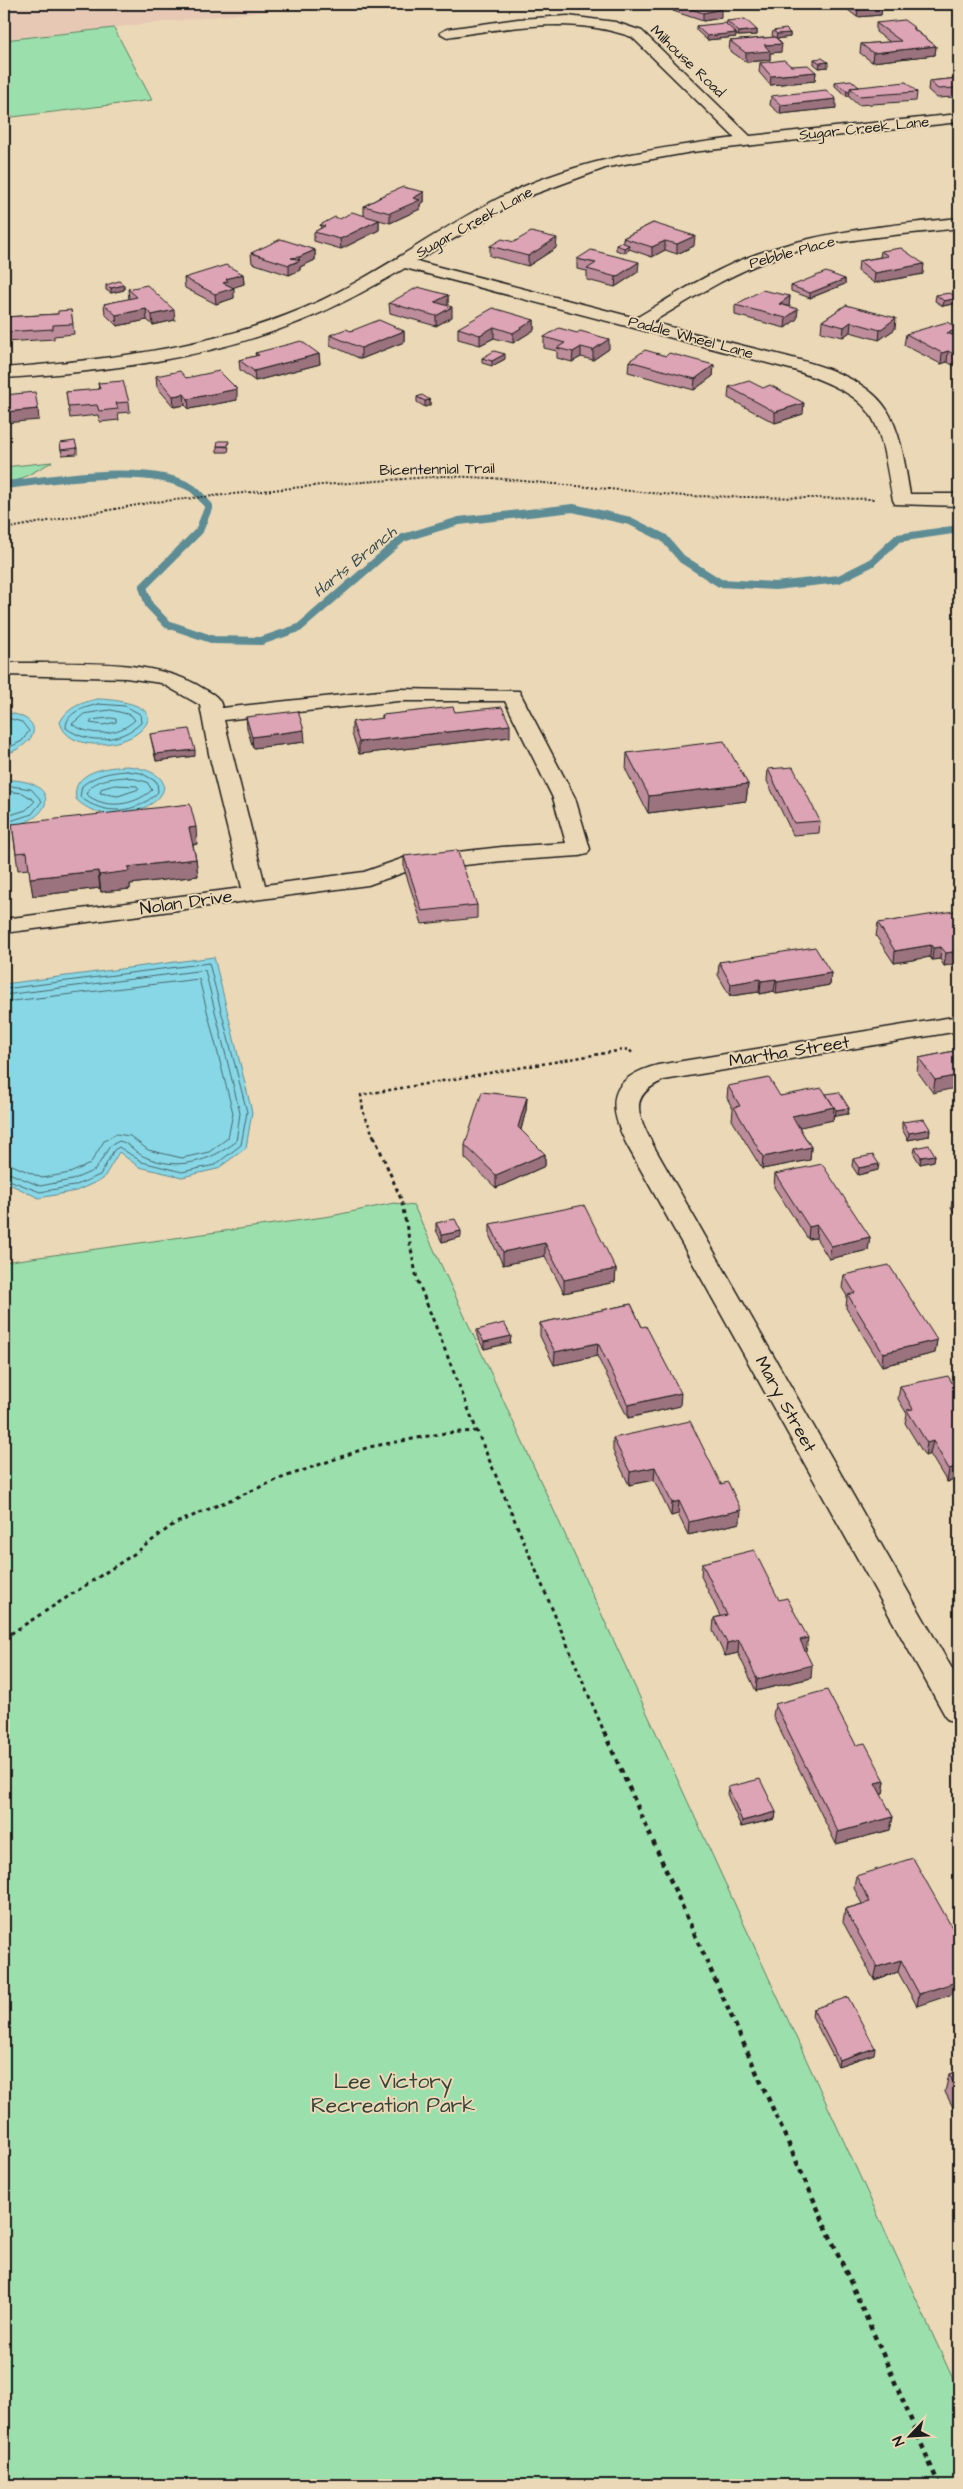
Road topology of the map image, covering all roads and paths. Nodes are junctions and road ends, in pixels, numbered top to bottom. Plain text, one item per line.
1 (447, 33) dead end
2 (959, 118) edge
3 (747, 141) junction
4 (959, 223) edge
5 (402, 262) junction
6 (639, 323) junction
7 (4, 372) edge
8 (902, 500) junction
9 (959, 500) edge
10 (4, 529) edge
11 (4, 669) edge
12 (213, 715) junction
13 (255, 893) junction
14 (4, 926) edge
15 (959, 1023) edge
16 (636, 1086) junction
17 (476, 1431) junction
18 (4, 1638) edge
19 (959, 1710) edge
20 (939, 2485) edge

1 - 3 street, Milhouse Road
2 - 3 street, Sugar Creek Lane
3 - 5 street, Sugar Creek Lane
4 - 6 street, Pebble Place
5 - 6 street, Paddle Wheel Lane
5 - 7 street, Sugar Creek Lane
6 - 8 street, Paddle Wheel Lane
8 - 9 street
8 - 10 path, Bicentennial Trail
11 - 12 street
12 - 13 street
12 - 13 street, Nolan Drive
13 - 14 street, Nolan Drive
15 - 16 street, Martha Street
16 - 17 path
16 - 19 street, Mary Street
17 - 18 path
17 - 20 path

